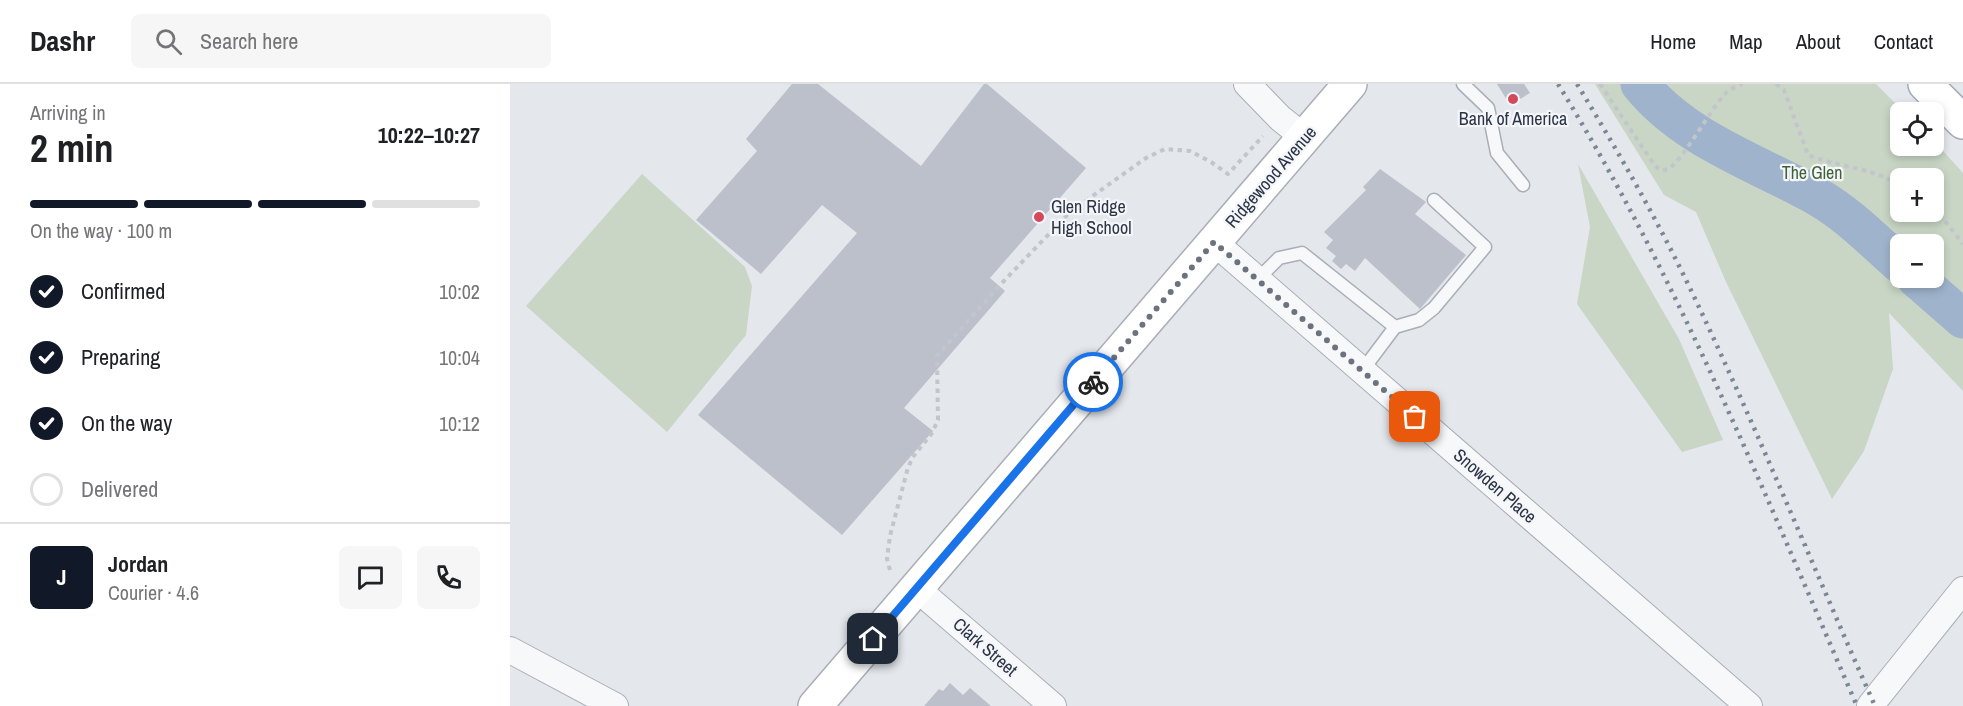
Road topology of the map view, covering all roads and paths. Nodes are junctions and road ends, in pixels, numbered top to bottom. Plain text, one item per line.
1 (1247, 84) edge
2 (1350, 84) edge
3 (1463, 84) edge
4 (1600, 84) edge
5 (1742, 84) edge
6 (1776, 84) edge
7 (1925, 84) edge
8 (1961, 115) edge
9 (1263, 136) dead end
10 (1305, 138) junction
11 (1890, 178) edge
12 (1523, 185) dead end
13 (1434, 200) dead end
14 (1944, 220) edge
15 (1214, 242) junction
16 (1963, 244) edge
17 (1257, 280) junction
18 (1395, 327) junction
19 (1362, 371) junction
20 (890, 570) dead end
21 (916, 588) junction
22 (1963, 590) edge
23 (510, 650) edge
24 (615, 706) edge
25 (815, 706) edge
26 (1053, 706) edge
27 (1749, 706) edge
28 (1870, 706) edge

1 - 10 street
2 - 10 street, Ridgewood Avenue
3 - 12 lane
4 - 5 path
6 - 11 path
7 - 8 street
9 - 20 path
10 - 15 street, Ridgewood Avenue
13 - 18 lane
14 - 16 path
15 - 17 street, Snowden Place
15 - 21 street, Ridgewood Avenue
17 - 18 lane
17 - 19 street, Snowden Place
18 - 19 lane
19 - 27 street, Snowden Place
21 - 25 street, Ridgewood Avenue
21 - 26 street, Clark Street
22 - 28 street
23 - 24 street

